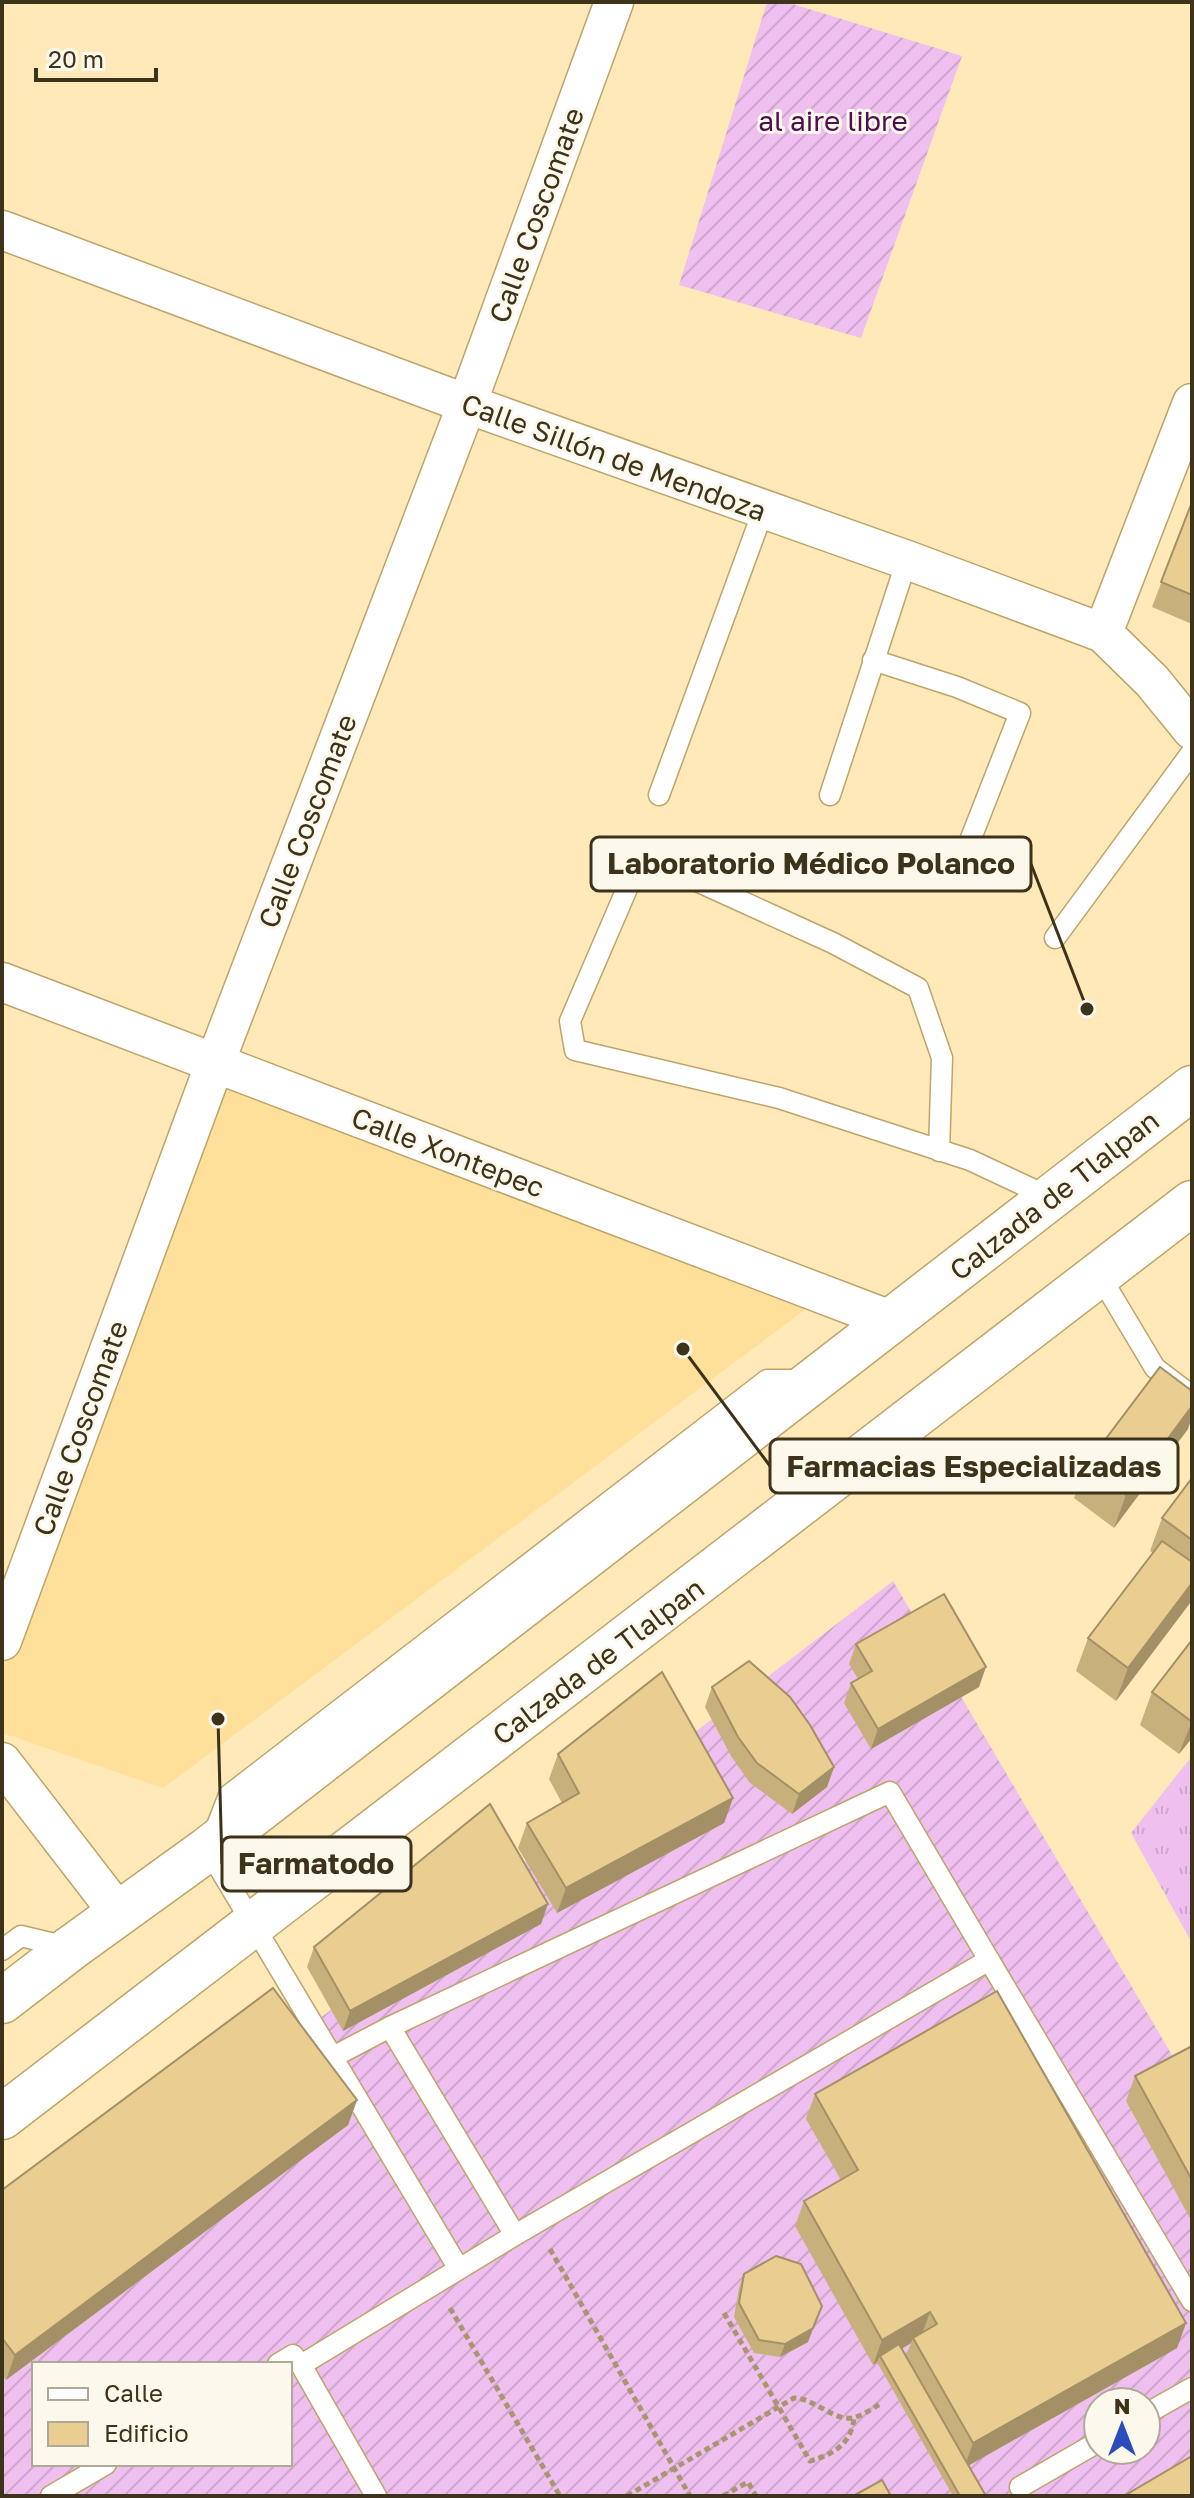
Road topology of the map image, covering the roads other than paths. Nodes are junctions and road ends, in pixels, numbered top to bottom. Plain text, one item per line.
1 (614, 2) edge
2 (2, 230) edge
3 (1192, 403) edge
4 (467, 404) junction
5 (763, 511) junction
6 (907, 560) junction
7 (1103, 633) junction
8 (873, 660) junction
9 (1192, 730) edge
10 (1192, 752) edge
11 (659, 795) dead end
12 (830, 795) dead end
13 (964, 856) dead end
14 (1055, 938) dead end
15 (2, 982) edge
16 (215, 1063) junction
17 (1192, 1088) edge
18 (939, 1151) junction
19 (1049, 1197) junction
20 (1192, 1203) edge
21 (1100, 1276) junction
22 (893, 1321) junction
23 (1192, 1396) edge
24 (2, 1641) edge
25 (2, 1762) edge
26 (208, 1849) junction
27 (120, 1915) junction
28 (253, 1923) junction
29 (71, 1948) junction
30 (2, 1950) edge
31 (989, 1960) junction
32 (2, 2001) edge
33 (390, 2027) junction
34 (331, 2058) junction
35 (2, 2117) edge
36 (515, 2235) junction
37 (459, 2269) junction
38 (1192, 2301) edge
39 (281, 2362) edge
40 (301, 2365) junction
41 (1192, 2388) edge
42 (1162, 2405) edge
43 (1082, 2451) edge
44 (103, 2466) edge
45 (1020, 2487) dead end
46 (51, 2496) edge
47 (376, 2496) edge

1 - 4 street, Calle Coscomate
2 - 4 street, Calle Sillón de Mendoza
3 - 7 street
4 - 5 street, Calle Sillón de Mendoza
4 - 16 street, Calle Coscomate
5 - 6 street, Calle Sillón de Mendoza
5 - 11 lane
6 - 7 street, Calle Sillón de Mendoza
6 - 8 lane
7 - 9 street, Calle Sillón de Mendoza
8 - 12 lane
8 - 13 lane
10 - 14 lane
15 - 16 street, Calle Xontepec
16 - 22 street, Calle Xontepec
16 - 24 street, Calle Coscomate
17 - 19 main road, Calzada de Tlalpan
18 - 18 lane
18 - 19 lane
19 - 22 main road, Calzada de Tlalpan
20 - 21 main road, Calzada de Tlalpan
21 - 23 lane
21 - 28 main road, Calzada de Tlalpan
22 - 26 main road, Calzada de Tlalpan
25 - 27 street
26 - 27 main road, Calzada de Tlalpan
26 - 28 lane
27 - 29 main road, Calzada de Tlalpan
28 - 34 lane
28 - 35 main road, Calzada de Tlalpan
29 - 30 lane
29 - 32 main road, Calzada de Tlalpan
31 - 33 lane
31 - 36 lane
31 - 38 lane
33 - 34 lane
33 - 36 lane
34 - 37 lane
36 - 37 lane
37 - 40 lane
39 - 40 lane
40 - 47 lane
41 - 42 lane
43 - 45 lane
44 - 46 lane

